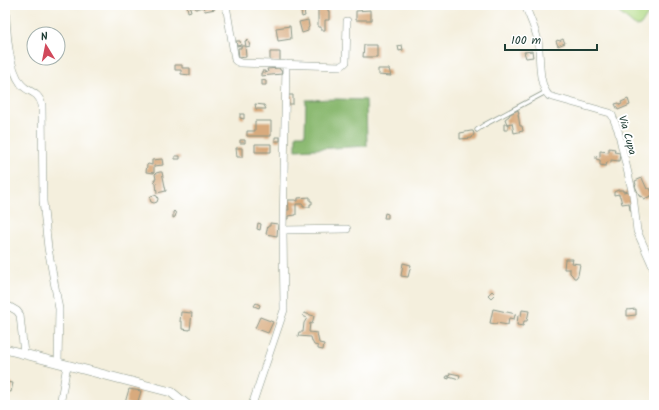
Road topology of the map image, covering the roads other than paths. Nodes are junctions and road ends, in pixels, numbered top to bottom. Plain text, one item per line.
1 (5, 5) edge
2 (226, 5) edge
3 (525, 5) edge
4 (649, 5) edge
5 (654, 6) edge
6 (347, 21) dead end
7 (286, 64) junction
8 (546, 92) junction
9 (477, 130) dead end
10 (347, 229) dead end
11 (283, 230) junction
12 (654, 269) edge
13 (5, 304) edge
14 (5, 349) edge
15 (24, 354) junction
16 (62, 364) junction
17 (60, 405) edge
18 (187, 405) edge
19 (252, 405) edge

1 - 16 street
2 - 7 street
3 - 8 street
4 - 5 lane
6 - 7 street
7 - 11 street
8 - 9 lane
8 - 12 street, Via Cupa
10 - 11 street
11 - 19 street
13 - 15 street
14 - 15 street
15 - 16 street
16 - 17 street
16 - 18 street

